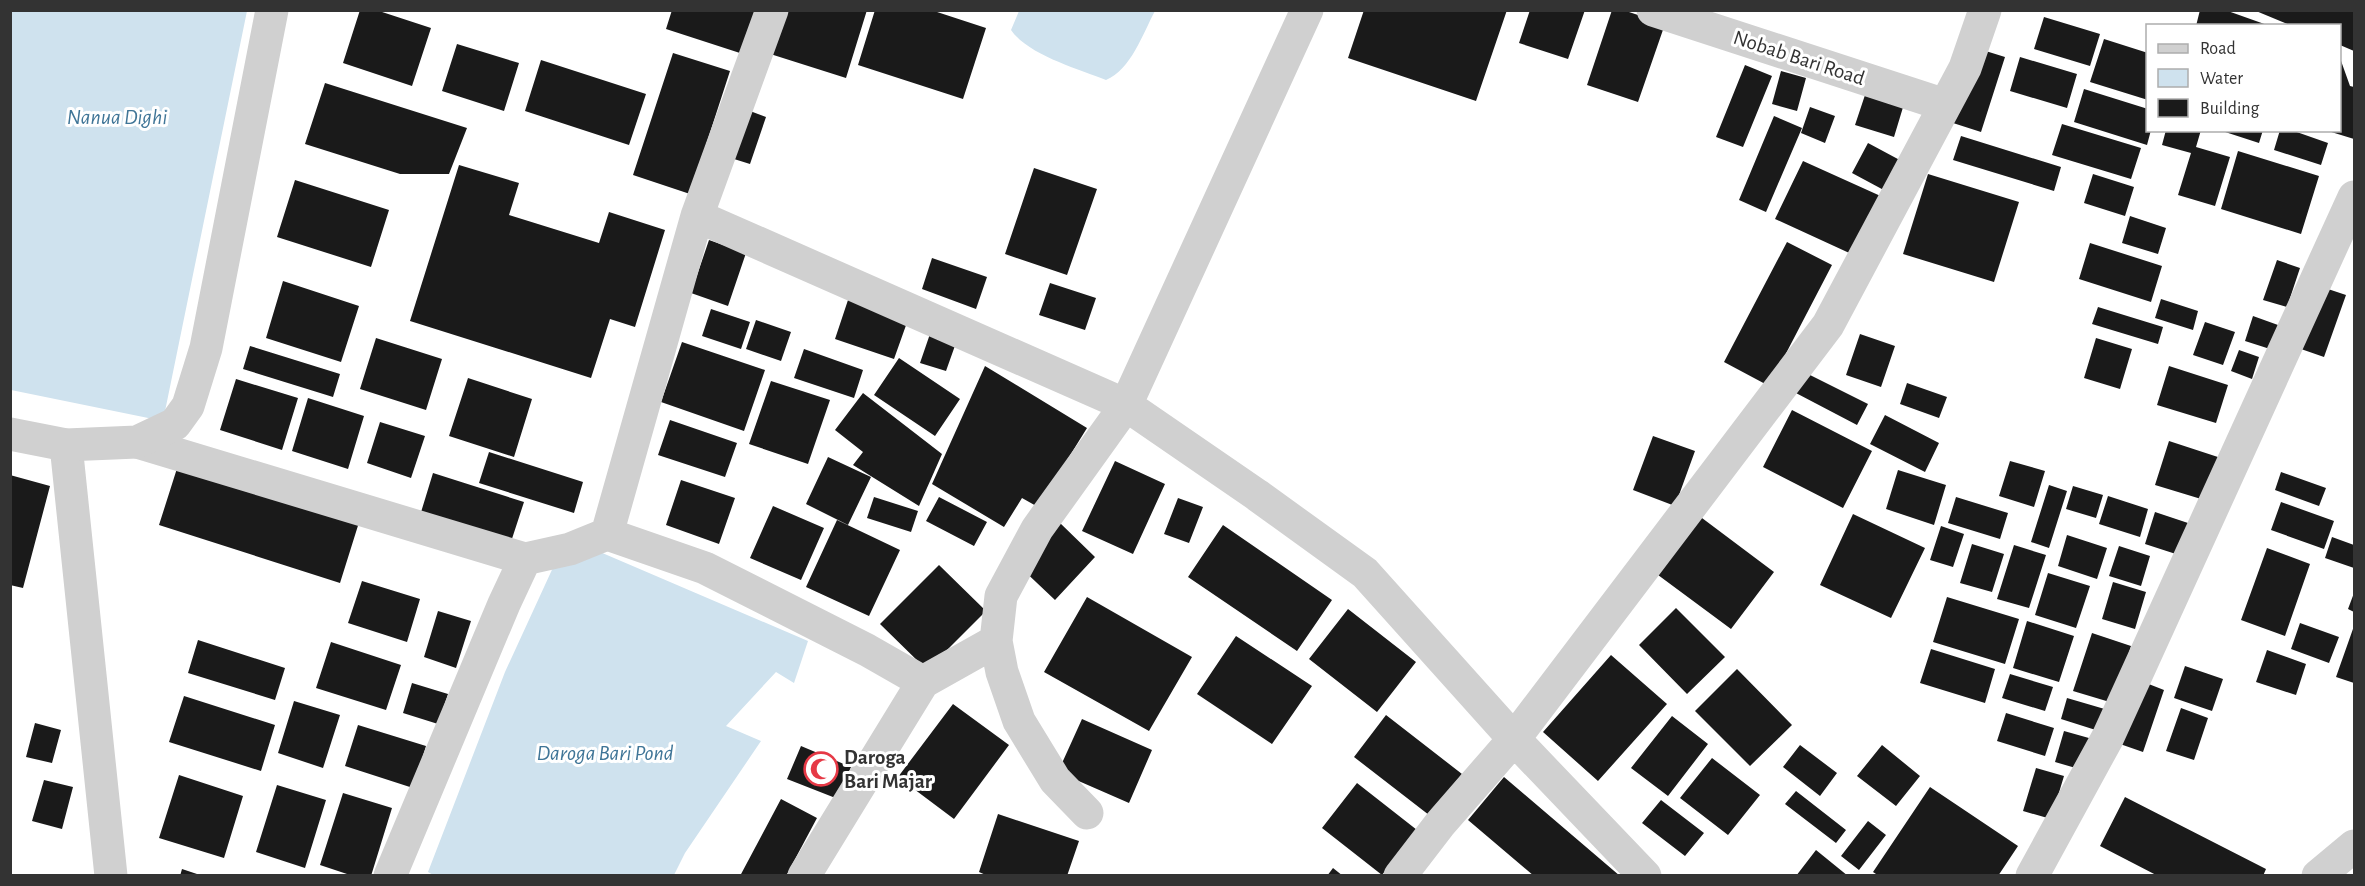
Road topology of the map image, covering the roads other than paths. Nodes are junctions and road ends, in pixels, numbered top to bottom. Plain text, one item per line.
1 (272, 10) edge
2 (772, 10) edge
3 (1307, 10) edge
4 (1653, 10) edge
5 (1985, 10) edge
6 (1945, 105) junction
7 (2355, 197) edge
8 (697, 216) junction
9 (1126, 405) junction
10 (10, 434) edge
11 (137, 442) junction
12 (66, 445) junction
13 (607, 534) junction
14 (525, 559) junction
15 (996, 641) junction
16 (923, 682) junction
17 (1514, 739) junction
18 (1087, 813) dead end
19 (2355, 846) edge
20 (111, 876) edge
21 (390, 876) edge
22 (804, 876) edge
23 (1400, 876) edge
24 (1645, 876) edge
25 (2032, 876) edge
26 (2318, 876) edge

1 - 11 street
2 - 8 street
3 - 9 street
4 - 6 street, Nobab Bari Road
5 - 6 street
6 - 17 street
7 - 25 street
8 - 9 street
8 - 13 street
9 - 15 street
9 - 17 street
10 - 12 street
11 - 12 street
11 - 14 street
12 - 20 street
13 - 14 street
13 - 16 street
14 - 21 street
15 - 16 street
15 - 18 street
16 - 22 street
17 - 23 street
17 - 24 street
19 - 26 street

